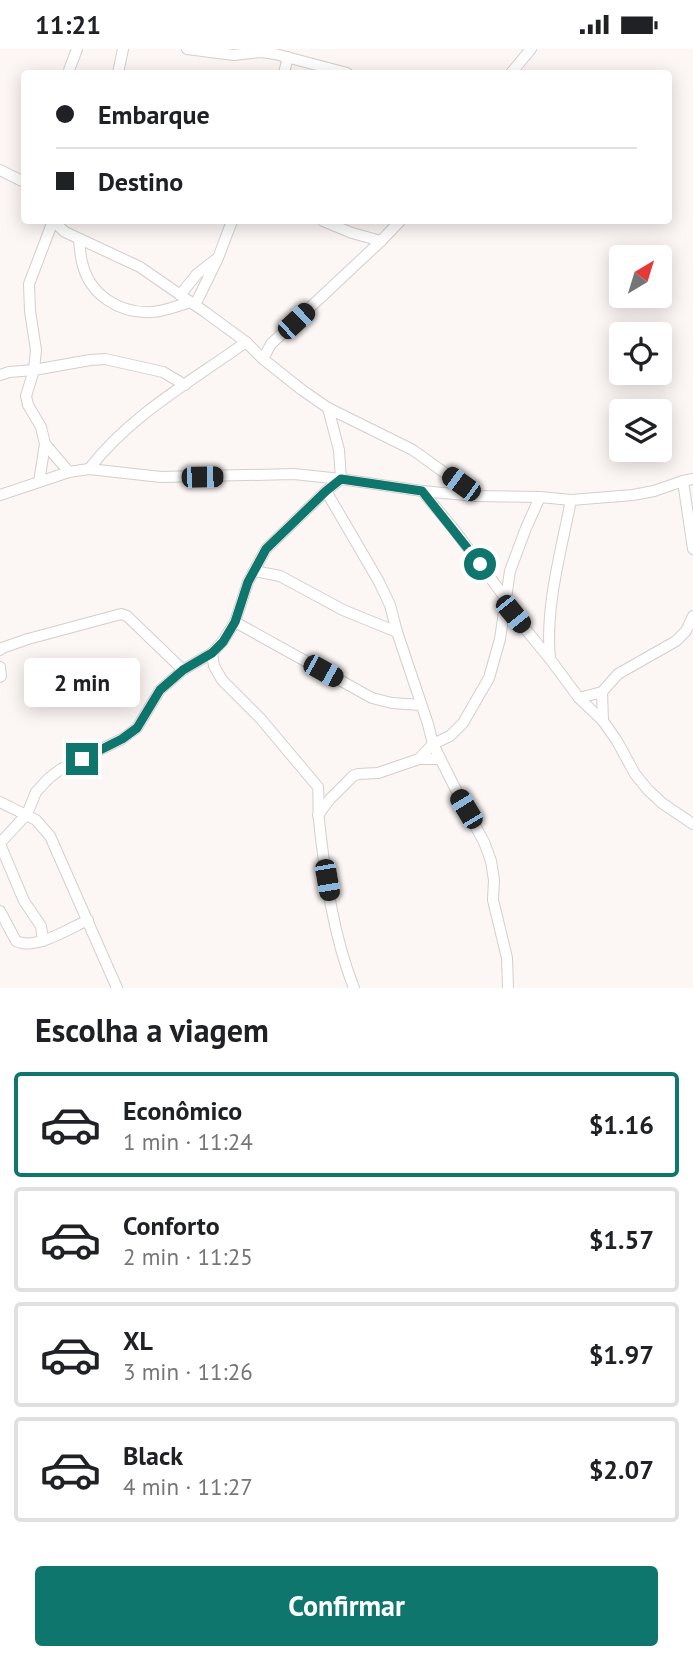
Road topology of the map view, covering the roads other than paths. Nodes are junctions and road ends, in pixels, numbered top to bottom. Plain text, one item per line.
1 (77, 49) edge
2 (123, 49) edge
3 (187, 49) edge
4 (531, 49) edge
5 (288, 57) junction
6 (69, 70) edge
7 (119, 70) edge
8 (285, 70) edge
9 (335, 70) edge
10 (514, 70) edge
11 (1, 170) edge
12 (21, 177) edge
13 (52, 224) edge
14 (56, 224) edge
15 (231, 224) edge
16 (330, 224) edge
17 (344, 224) edge
18 (397, 224) edge
19 (352, 233) junction
20 (79, 240) junction
21 (381, 241) junction
22 (218, 258) junction
23 (188, 301) junction
24 (246, 342) junction
25 (263, 359) junction
26 (34, 370) junction
27 (0, 375) edge
28 (185, 385) junction
29 (328, 408) junction
30 (45, 444) junction
31 (89, 468) junction
32 (69, 472) junction
33 (341, 479) junction
34 (688, 480) edge
35 (39, 482) junction
36 (326, 491) junction
37 (422, 491) junction
38 (0, 495) edge
39 (476, 496) junction
40 (540, 497) junction
41 (571, 500) junction
42 (693, 549) edge
43 (254, 571) junction
44 (506, 599) junction
45 (693, 616) edge
46 (235, 622) junction
47 (397, 632) junction
48 (0, 650) edge
49 (212, 653) junction
50 (550, 659) junction
51 (0, 667) edge
52 (183, 670) junction
53 (0, 677) edge
54 (602, 692) junction
55 (579, 698) junction
56 (421, 705) junction
57 (603, 721) junction
58 (433, 744) junction
59 (419, 759) junction
60 (439, 759) junction
61 (0, 802) edge
62 (27, 814) junction
63 (318, 815) junction
64 (693, 824) edge
65 (0, 844) edge
66 (0, 911) edge
67 (88, 920) junction
68 (43, 941) junction
69 (117, 988) edge
70 (354, 988) edge
71 (508, 988) edge

1 - 6 street
2 - 7 street
3 - 5 street
4 - 10 street
5 - 8 street
5 - 9 street
11 - 12 street
13 - 26 street
14 - 20 street
15 - 22 street
16 - 19 street
17 - 19 street
18 - 21 street
19 - 21 street
20 - 23 street
20 - 23 street
21 - 25 street
22 - 23 street
22 - 23 street
23 - 24 street
24 - 25 street
24 - 28 street
25 - 29 street
26 - 27 street
26 - 28 street
26 - 30 street
28 - 31 street
29 - 33 street
29 - 39 street
30 - 32 street
30 - 35 street
31 - 32 street
31 - 33 street
32 - 35 street
33 - 36 street
33 - 37 street
34 - 41 street
34 - 42 street
35 - 38 street
36 - 43 street
36 - 47 street
37 - 39 street
37 - 44 street
39 - 40 street
40 - 41 street
40 - 44 street
41 - 50 street
43 - 46 street
43 - 47 street
44 - 50 street
44 - 58 street
45 - 54 street
46 - 49 street
46 - 56 street
47 - 56 street
48 - 52 street
49 - 52 street
49 - 63 street
50 - 55 street
51 - 53 street
52 - 62 street
54 - 55 street
54 - 57 street
55 - 57 street
56 - 58 street
57 - 64 street
58 - 59 street
58 - 60 street
59 - 60 street
59 - 63 street
60 - 71 street
61 - 62 street
62 - 65 street
62 - 67 street
63 - 70 street
65 - 68 street
66 - 68 street
67 - 68 street
67 - 69 street

